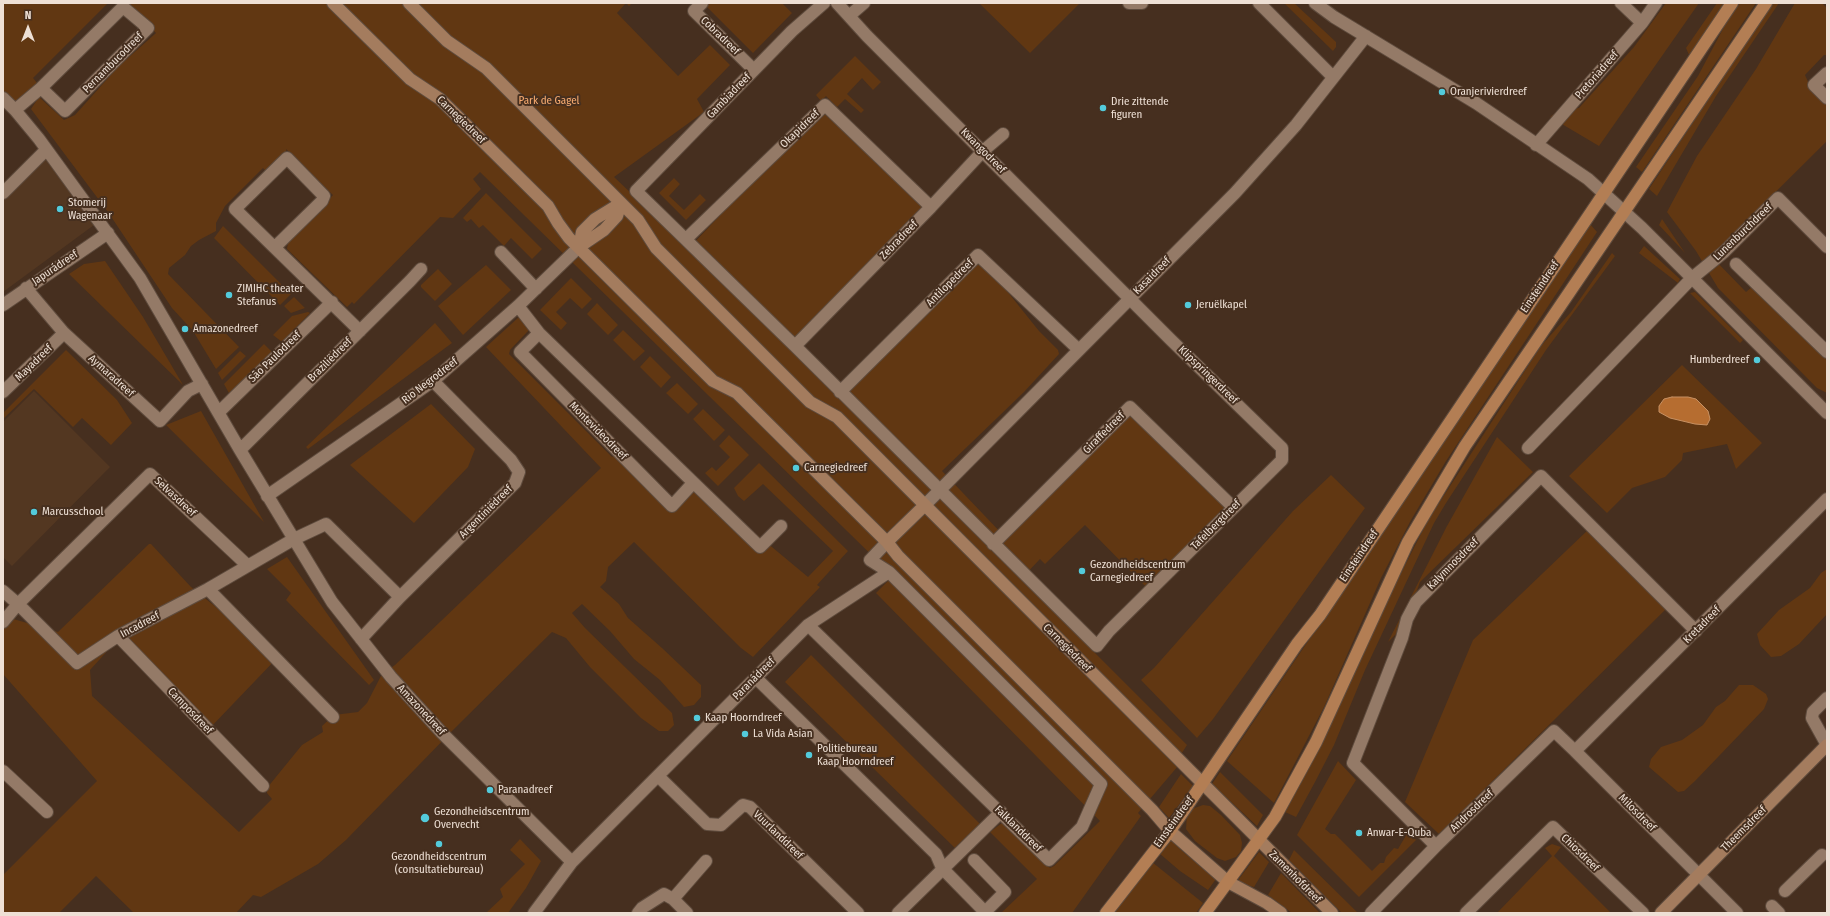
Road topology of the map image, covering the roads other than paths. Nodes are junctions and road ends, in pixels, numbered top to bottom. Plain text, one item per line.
1 (333, 3) edge
2 (409, 3) edge
3 (702, 3) edge
4 (824, 3) edge
5 (837, 3) edge
6 (864, 3) edge
7 (1130, 3) edge
8 (1142, 3) edge
9 (1259, 3) edge
10 (1315, 3) edge
11 (1621, 3) edge
12 (1656, 3) edge
13 (1732, 3) edge
14 (1766, 3) edge
15 (849, 16) junction
16 (1642, 23) junction
17 (1366, 36) junction
18 (754, 70) junction
19 (1827, 73) edge
20 (1333, 77) junction
21 (41, 88) junction
22 (3, 98) edge
23 (1827, 98) edge
24 (15, 110) junction
25 (1003, 134) dead end
26 (1536, 145) junction
27 (46, 150) junction
28 (983, 151) junction
29 (636, 191) joint
30 (3, 193) edge
31 (1603, 193) junction
32 (621, 202) junction
33 (931, 207) junction
34 (1625, 212) junction
35 (108, 233) junction
36 (686, 239) junction
37 (275, 247) junction
38 (579, 247) junction
39 (1827, 247) edge
40 (501, 252) dead end
41 (1736, 264) dead end
42 (420, 269) dead end
43 (1692, 278) junction
44 (26, 288) junction
45 (536, 289) junction
46 (1131, 298) junction
47 (332, 302) junction
48 (3, 305) edge
49 (518, 306) junction
50 (360, 331) junction
51 (64, 333) junction
52 (539, 333) junction
53 (795, 346) junction
54 (1825, 347) edge
55 (1079, 350) junction
56 (433, 381) junction
57 (202, 384) junction
58 (3, 392) edge
59 (840, 392) junction
60 (219, 412) junction
61 (1827, 413) edge
62 (1528, 448) dead end
63 (240, 450) junction
64 (1283, 454) joint
65 (693, 484) junction
66 (939, 490) junction
67 (267, 496) junction
68 (1827, 499) edge
69 (925, 505) junction
70 (1233, 508) junction
71 (781, 526) dead end
72 (294, 539) junction
73 (888, 542) junction
74 (993, 544) junction
75 (247, 565) junction
76 (888, 572) junction
77 (208, 589) junction
78 (3, 591) edge
79 (400, 597) junction
80 (18, 604) junction
81 (3, 622) edge
82 (808, 625) junction
83 (1696, 631) junction
84 (118, 636) junction
85 (361, 639) junction
86 (1097, 646) joint
87 (756, 678) junction
88 (1827, 698) edge
89 (333, 717) dead end
90 (1827, 745) edge
91 (1576, 751) junction
92 (5, 776) edge
93 (658, 776) junction
94 (1201, 784) junction
95 (263, 786) dead end
96 (48, 812) dead end
97 (1001, 812) junction
98 (1170, 831) junction
99 (1259, 840) junction
100 (1436, 846) junction
101 (1825, 855) edge
102 (974, 860) dead end
103 (706, 861) dead end
104 (572, 862) junction
105 (942, 868) junction
106 (1699, 875) junction
107 (1228, 882) junction
108 (1785, 891) dead end
109 (673, 899) junction
110 (534, 913) edge
111 (638, 913) edge
112 (688, 913) edge
113 (858, 913) edge
114 (898, 913) edge
115 (1106, 913) edge
116 (1205, 913) edge
117 (1280, 913) edge
118 (1332, 913) edge
119 (1371, 913) edge
120 (1466, 913) edge
121 (1643, 913) edge
122 (1660, 913) edge
123 (1737, 913) edge

1 - 38 street, Carnegiedreef
2 - 32 street, Carnegiedreef
3 - 18 street, Cobradreef
4 - 18 street, Gambiadreef
5 - 15 street, Kwangodreef
6 - 15 street
7 - 8 street
9 - 20 street
10 - 17 street
11 - 16 street
12 - 16 street, Pretoriadreef
13 - 31 main road, Einsteindreef
14 - 34 main road
15 - 28 street, Kwangodreef
16 - 26 street, Pretoriadreef
17 - 20 street, Kasaidreef
17 - 26 street
18 - 29 street, Gambiadreef
19 - 23 street
20 - 46 street, Kasaidreef
21 - 21 street, Pernambucodreef
21 - 24 street, Pernambucodreef
22 - 24 street, Amazonedreef
24 - 27 street, Amazonedreef
25 - 28 street, Zebradreef
26 - 31 street
27 - 30 street
27 - 35 street, Amazonedreef
28 - 33 street, Zebradreef
28 - 46 street, Kwangodreef
29 - 36 street, Carnegiedreef
31 - 34 street
31 - 94 main road, Einsteindreef
32 - 38 street
32 - 69 street, Carnegiedreef
33 - 36 street, Okapidreef
33 - 53 street, Zebradreef
34 - 43 street
34 - 99 main road
35 - 44 street, Japurádreef
35 - 57 street, Amazonedreef
36 - 53 street, Carnegiedreef
37 - 37 street
37 - 47 street
38 - 45 street, Rio Negrodreef
38 - 73 street, Carnegiedreef
39 - 43 street, Lunenburchdreef
40 - 45 street
41 - 54 street
42 - 50 street, Braziliëdreef
43 - 61 street
43 - 62 street
44 - 48 street, Japurádreef
44 - 51 street, Aymaradreef
45 - 49 street, Rio Negrodreef
46 - 55 street, Kasaidreef
46 - 64 street, Klipspringerdreef
47 - 50 street
47 - 60 street, São Paulodreef
49 - 52 street
49 - 56 street, Rio Negrodreef
50 - 63 street, Braziliëdreef
51 - 57 street, Aymaradreef
51 - 58 street, Mayadreef
52 - 65 street
52 - 65 street, Montevideodreef
53 - 59 street, Carnegiedreef
55 - 59 street, Antilopedreef
55 - 66 street, Kasaidreef
56 - 67 street, Rio Negrodreef
56 - 79 street, Argentiniëdreef
57 - 60 street, Amazonedreef
59 - 66 street, Carnegiedreef
60 - 63 street, Amazonedreef
63 - 67 street, Amazonedreef
64 - 70 street, Tafelbergdreef
65 - 71 street
66 - 69 street, Kasaidreef
66 - 74 street, Carnegiedreef
67 - 72 street, Amazonedreef
68 - 83 street, Kretadreef
69 - 73 street
69 - 94 street, Carnegiedreef
70 - 74 street, Giraffedreef
70 - 86 street, Tafelbergdreef
72 - 75 street, Incadreef
72 - 79 street
72 - 85 street, Amazonedreef
73 - 76 street
73 - 98 street, Carnegiedreef
74 - 86 street, Carnegiedreef
75 - 77 street, Incadreef
75 - 80 street, Selvasdreef
76 - 82 street, Paranádreef
76 - 97 street, Falklanddreef
77 - 84 street, Incadreef
77 - 89 street
78 - 80 street, Incadreef
79 - 85 street, Argentiniëdreef
80 - 81 street
80 - 84 street, Incadreef
82 - 87 street, Paranádreef
82 - 97 street, Falklanddreef
83 - 91 street, Kretadreef
83 - 100 street, Kalymnosdreef
84 - 95 street, Camposdreef
85 - 104 street, Amazonedreef
87 - 93 street, Paranádreef
87 - 105 street
88 - 90 street, Theemsdreef
90 - 106 street, Theemsdreef
91 - 100 street, Androsdreef
91 - 106 street, Milosdreef
92 - 96 street
93 - 104 street, Paranádreef
93 - 113 street, Vuurlanddreef
94 - 98 main road, Einsteindreef
94 - 99 street, Carnegiedreef
97 - 105 street
98 - 107 street
98 - 115 main road, Einsteindreef
99 - 107 main road
99 - 118 street, Zamenhofdreef
100 - 119 street, Androsdreef
101 - 108 street
102 - 105 street
103 - 109 street
104 - 110 street, Paranádreef
105 - 114 street
106 - 122 street, Theemsdreef
106 - 123 street, Milosdreef
107 - 116 main road
107 - 117 street
109 - 111 street
109 - 112 street
120 - 121 street, Chiosdreef

